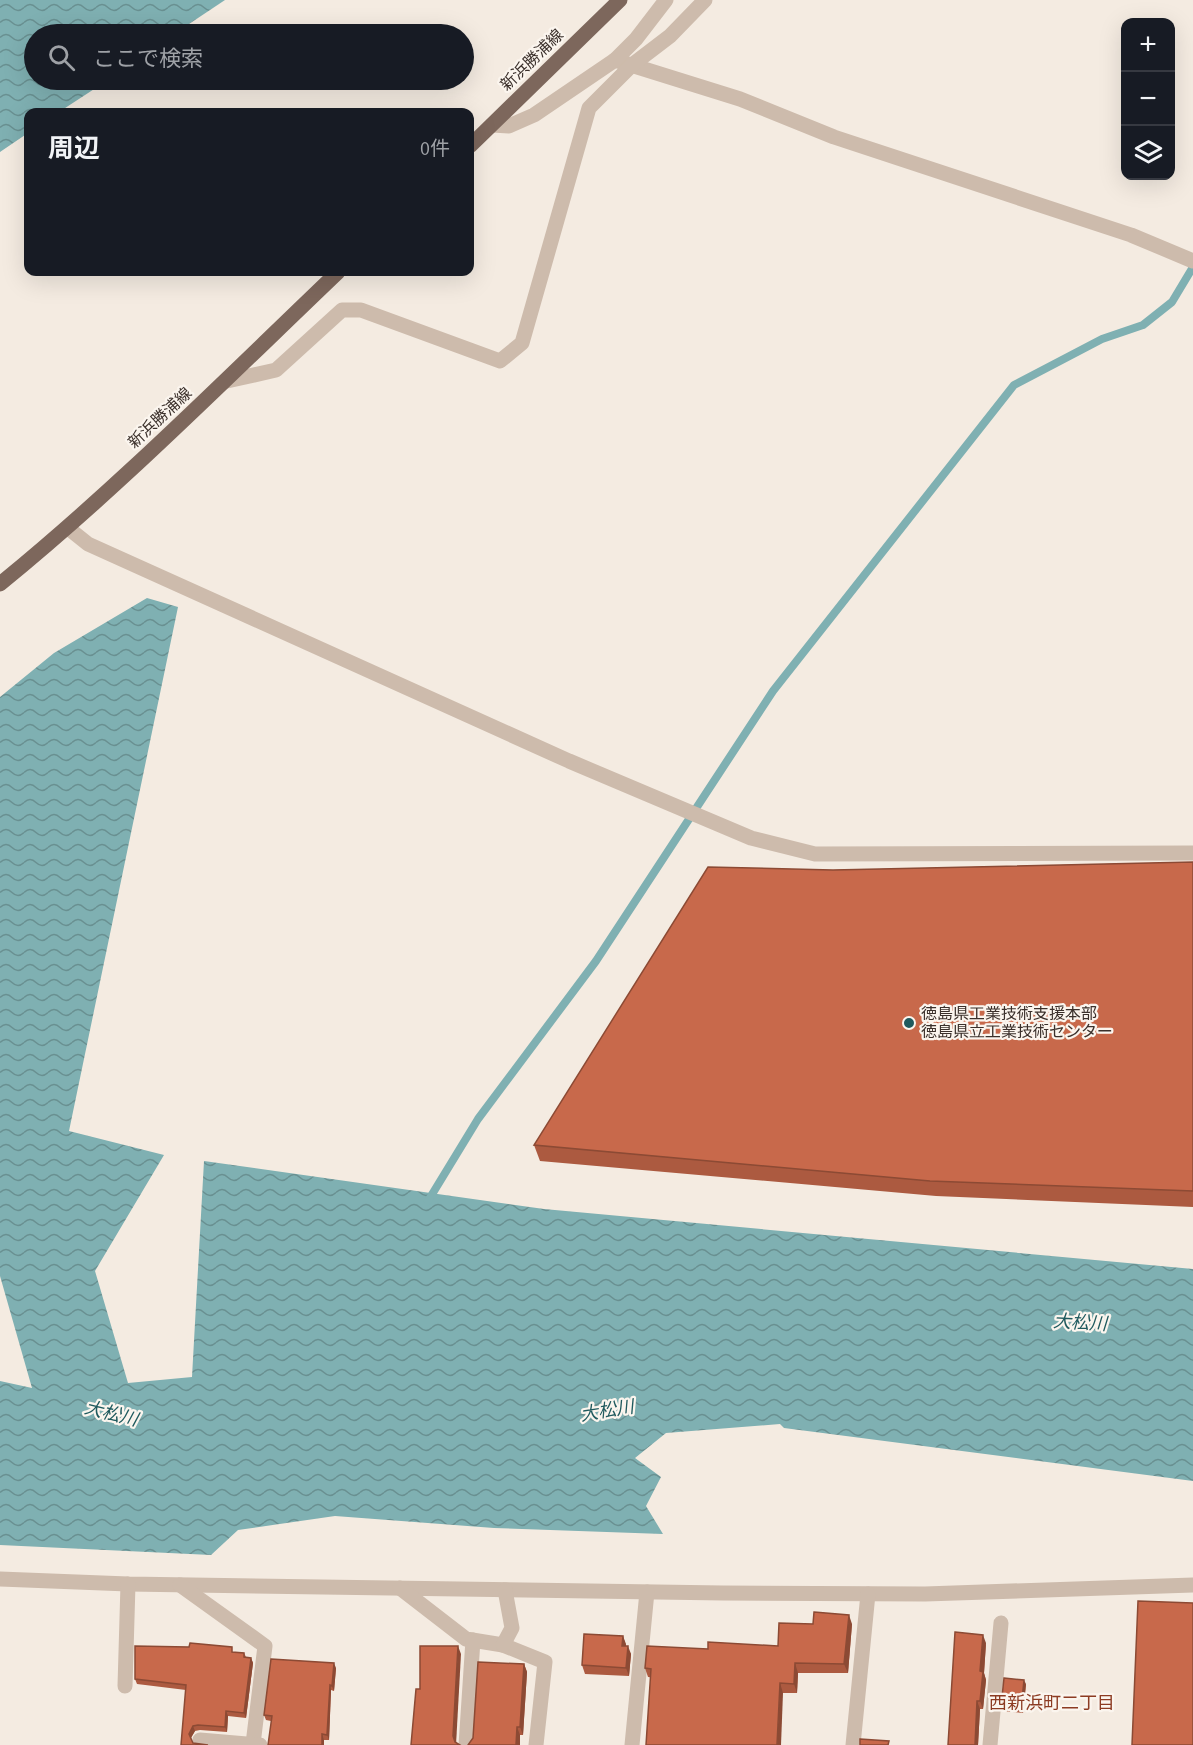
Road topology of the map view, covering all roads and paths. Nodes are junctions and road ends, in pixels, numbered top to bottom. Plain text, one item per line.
1 (620, 0) edge
2 (666, 0) edge
3 (705, 0) edge
4 (615, 60) junction
5 (632, 65) junction
6 (492, 125) junction
7 (474, 142) edge
8 (1193, 261) edge
9 (334, 276) edge
10 (227, 381) junction
11 (68, 528) junction
12 (0, 584) edge
13 (1193, 853) edge
14 (0, 1579) edge
15 (128, 1584) junction
16 (180, 1585) junction
17 (1193, 1585) edge
18 (400, 1588) junction
19 (505, 1590) junction
20 (647, 1592) junction
21 (868, 1594) junction
22 (1001, 1623) dead end
23 (474, 1640) junction
24 (503, 1645) junction
25 (125, 1686) dead end
26 (200, 1740) dead end
27 (257, 1745) edge
28 (466, 1745) edge
29 (536, 1745) edge
30 (632, 1745) edge
31 (853, 1745) edge
32 (990, 1745) edge

1 - 6 main road, 新浜勝浦線
2 - 4 street
3 - 5 street
4 - 5 street
4 - 6 street
5 - 8 street
5 - 10 street
6 - 7 main road, 新浜勝浦線
9 - 10 main road, 新浜勝浦線
10 - 11 main road, 新浜勝浦線
11 - 12 main road, 新浜勝浦線
11 - 13 street
14 - 15 street
15 - 16 street
15 - 25 street
16 - 18 street
16 - 27 street
17 - 21 street
18 - 19 street
18 - 23 street
19 - 20 street
19 - 24 street
20 - 21 street
20 - 30 street
21 - 31 street
22 - 32 street
23 - 24 street
23 - 28 street
24 - 29 street
26 - 27 street

